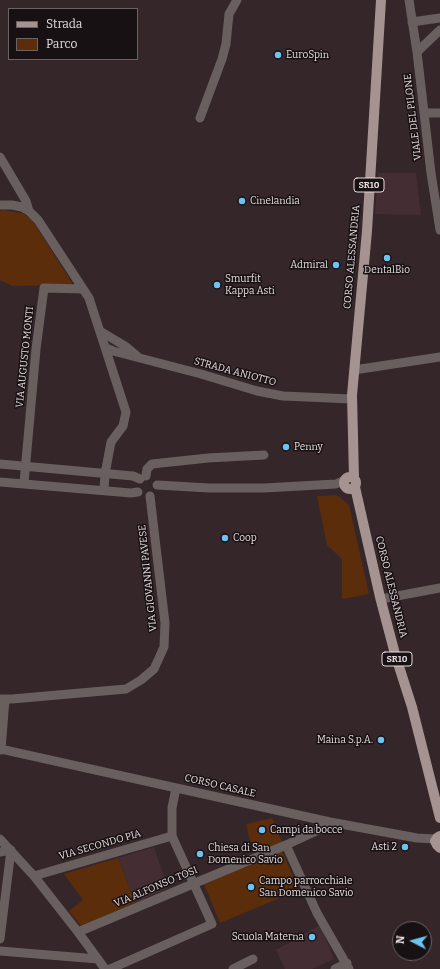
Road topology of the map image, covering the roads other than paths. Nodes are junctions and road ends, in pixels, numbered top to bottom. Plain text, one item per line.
1 (237, 0) edge
2 (381, 0) edge
3 (409, 0) edge
4 (440, 18) edge
5 (412, 22) junction
6 (440, 30) edge
7 (417, 52) junction
8 (424, 113) junction
9 (440, 113) edge
10 (200, 118) dead end
11 (0, 157) edge
12 (436, 173) edge
13 (0, 205) edge
14 (28, 211) junction
15 (440, 230) edge
16 (83, 289) junction
17 (100, 331) junction
18 (106, 348) junction
19 (138, 357) junction
20 (440, 357) edge
21 (354, 370) junction
22 (352, 399) junction
23 (264, 455) dead end
24 (0, 464) edge
25 (25, 467) junction
26 (82, 472) junction
27 (104, 474) junction
28 (143, 478) junction
29 (0, 482) edge
30 (348, 482) junction
31 (24, 484) junction
32 (157, 484) junction
33 (80, 488) junction
34 (104, 490) junction
35 (138, 492) junction
36 (150, 496) junction
37 (440, 588) edge
38 (381, 599) junction
39 (3, 699) edge
40 (1, 750) edge
41 (176, 788) junction
42 (440, 818) edge
43 (330, 822) junction
44 (172, 836) junction
45 (0, 839) edge
46 (439, 841) edge
47 (286, 845) junction
48 (11, 850) junction
49 (0, 852) edge
50 (34, 876) junction
51 (193, 883) junction
52 (1, 921) edge
53 (78, 932) junction
54 (0, 939) edge
55 (0, 950) edge
56 (98, 959) junction
57 (253, 959) dead end
58 (348, 966) edge
59 (105, 969) edge
60 (110, 969) edge
61 (233, 969) edge
62 (335, 969) edge

1 - 10 street
2 - 21 main road, CORSO ALESSANDRIA / SR10
3 - 5 street, VIALE DEL PILONE
4 - 5 street
5 - 7 street, VIALE DEL PILONE
6 - 7 street
7 - 8 street, VIALE DEL PILONE
8 - 9 street
8 - 12 street, VIALE DEL PILONE
11 - 14 street
12 - 15 street, VIALE DEL PILONE
13 - 14 street
14 - 16 street
16 - 17 street
16 - 25 street, VIA AUGUSTO MONTI
17 - 18 street
17 - 19 street, STRADA ANIOTTO
18 - 19 street, STRADA ANIOTTO
18 - 27 street
19 - 22 street, STRADA ANIOTTO
20 - 21 street
21 - 22 main road, CORSO ALESSANDRIA / SR10
22 - 30 main road, CORSO ALESSANDRIA / SR10
23 - 28 street
24 - 25 street
25 - 26 street
25 - 31 street, VIA AUGUSTO MONTI
26 - 27 street
26 - 33 street
27 - 28 street
27 - 34 street
28 - 32 street
28 - 35 street
29 - 31 street
30 - 32 street
30 - 38 main road, CORSO ALESSANDRIA / SR10
31 - 33 street
32 - 36 street
33 - 34 street
34 - 35 street
35 - 36 street
36 - 39 street, VIA GIOVANNI PAVESE
37 - 38 street
38 - 42 main road, CORSO ALESSANDRIA / SR10
39 - 40 street
40 - 41 street, CORSO CASALE
41 - 43 street, CORSO CASALE
41 - 44 street
43 - 46 street, CORSO CASALE
43 - 47 street, VIA ALFONSO TOSI
44 - 50 street, VIA SECONDO PIA
44 - 51 street
45 - 48 street
47 - 51 street, VIA ALFONSO TOSI
47 - 58 street
48 - 49 street
48 - 50 street
48 - 52 street
50 - 53 street
51 - 53 street, VIA ALFONSO TOSI
51 - 60 street
52 - 54 street
53 - 56 street
55 - 56 street
56 - 59 street
57 - 61 street
58 - 62 street

